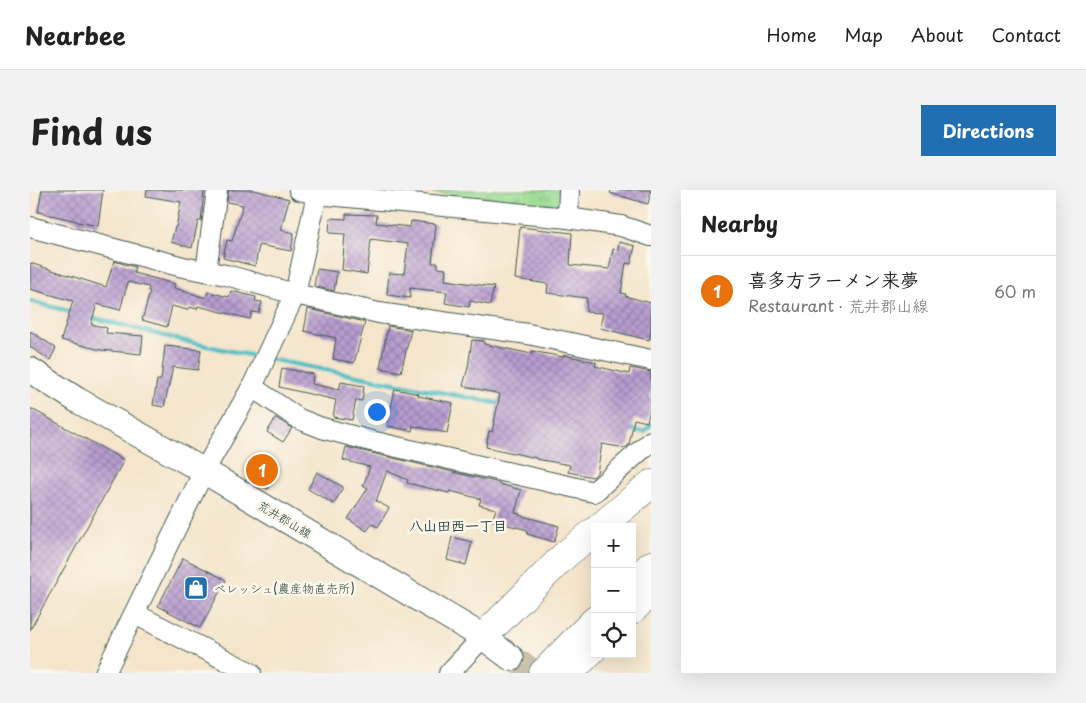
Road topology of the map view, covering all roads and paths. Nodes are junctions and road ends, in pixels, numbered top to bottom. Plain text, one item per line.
1 (217, 190) edge
2 (569, 190) edge
3 (311, 191) edge
4 (568, 218) junction
5 (30, 227) edge
6 (651, 236) edge
7 (206, 272) junction
8 (295, 294) junction
9 (651, 360) edge
10 (30, 370) edge
11 (252, 387) junction
12 (651, 441) edge
13 (204, 471) junction
14 (651, 484) edge
15 (605, 523) edge
16 (591, 534) edge
17 (651, 565) edge
18 (641, 597) edge
19 (135, 614) junction
20 (591, 624) edge
21 (483, 637) junction
22 (591, 651) edge
23 (511, 658) tunnel mouth
24 (105, 673) edge
25 (250, 673) edge
26 (449, 673) edge
27 (543, 673) edge
28 (569, 673) edge

1 - 7 street
2 - 4 street
3 - 4 street
3 - 8 street
4 - 6 street
5 - 7 street
7 - 8 street
8 - 9 street
8 - 11 street
10 - 13 main road, 荒井郡山線
11 - 12 street
11 - 13 street
13 - 19 street
13 - 21 main road, 荒井郡山線
14 - 15 highway
16 - 21 highway
17 - 18 highway
19 - 24 street
19 - 25 street
20 - 27 highway
21 - 23 main road, 荒井郡山線
21 - 26 street
22 - 28 highway

